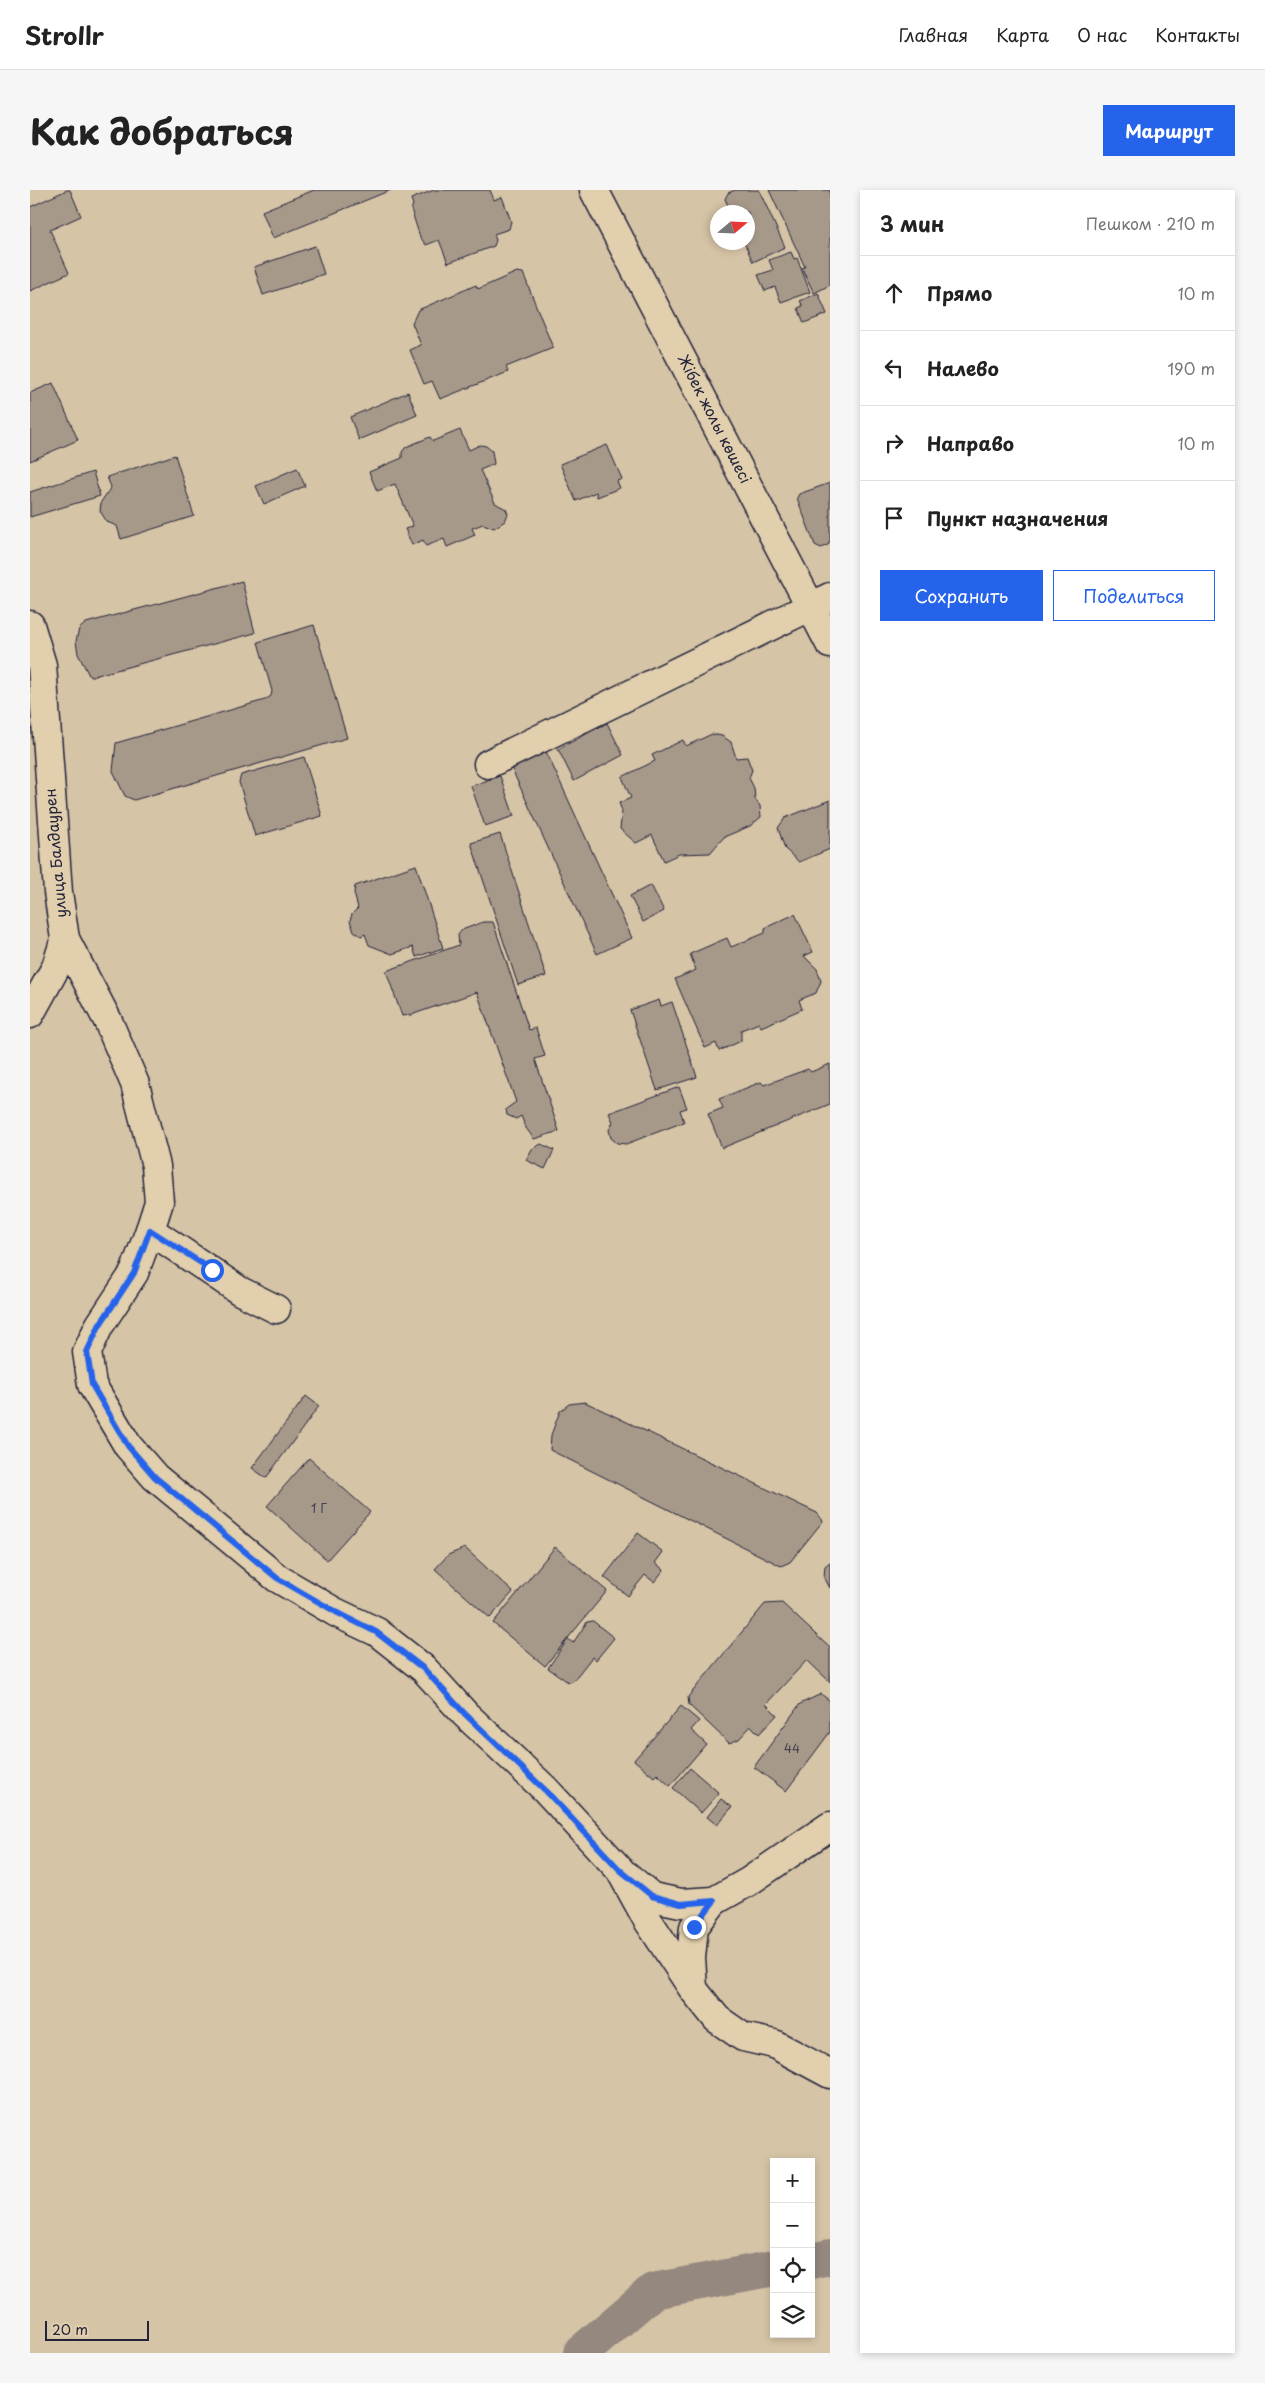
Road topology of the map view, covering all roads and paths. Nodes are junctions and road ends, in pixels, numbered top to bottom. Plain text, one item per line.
1 (600, 191) edge
2 (821, 602) edge
3 (30, 625) edge
4 (830, 644) edge
5 (488, 764) dead end
6 (65, 939) junction
7 (30, 1014) edge
8 (150, 1230) junction
9 (276, 1309) dead end
10 (830, 1826) edge
11 (620, 1870) junction
12 (714, 1901) junction
13 (693, 1989) junction
14 (830, 2074) edge

1 - 2 street, Жібек жолы көшесі
2 - 4 street, Жібек жолы көшесі
2 - 5 street
3 - 6 street, улица Балдаурен
6 - 7 street, улица Балдаурен
6 - 8 street
8 - 9 street
8 - 11 street
10 - 12 street
11 - 12 street
11 - 13 street
12 - 13 street
13 - 14 street

